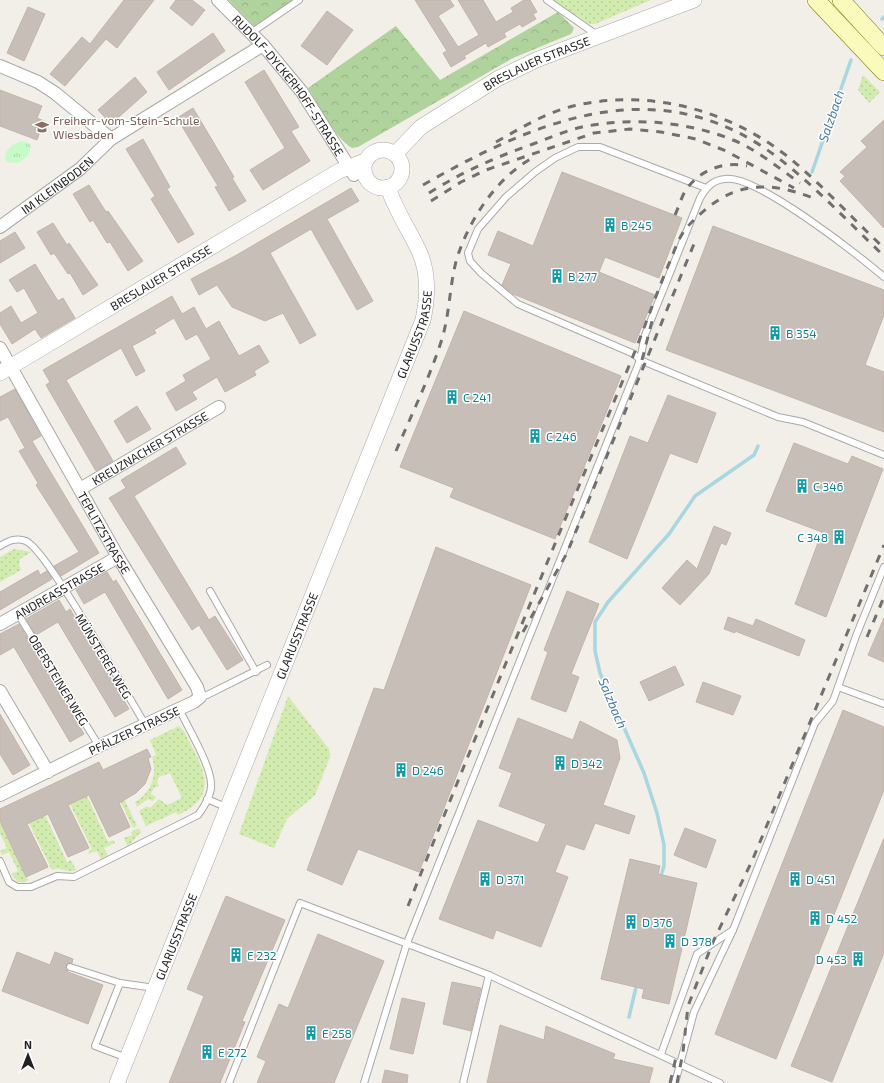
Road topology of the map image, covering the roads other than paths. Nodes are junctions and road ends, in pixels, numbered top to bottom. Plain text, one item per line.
1 (218, 0) edge
2 (299, 0) edge
3 (547, 0) edge
4 (694, 0) edge
5 (816, 0) edge
6 (841, 0) edge
7 (251, 33) junction
8 (599, 36) junction
9 (263, 45) junction
10 (884, 47) edge
11 (0, 66) edge
12 (884, 72) edge
13 (111, 139) junction
14 (395, 154) junction
15 (356, 173) junction
16 (388, 187) junction
17 (706, 188) junction
18 (0, 227) edge
19 (884, 276) edge
20 (0, 348) edge
21 (640, 360) junction
22 (5, 370) edge
23 (219, 407) dead end
24 (884, 455) edge
25 (80, 489) junction
26 (0, 546) edge
27 (118, 557) junction
28 (884, 567) edge
29 (63, 588) junction
30 (210, 592) dead end
31 (18, 614) junction
32 (0, 624) edge
33 (267, 666) dead end
34 (256, 672) junction
35 (838, 687) junction
36 (0, 691) edge
37 (200, 696) junction
38 (884, 704) edge
39 (179, 709) junction
40 (145, 724) junction
41 (99, 746) junction
42 (48, 772) junction
43 (0, 795) edge
44 (207, 799) junction
45 (228, 808) junction
46 (0, 861) edge
47 (733, 930) junction
48 (407, 943) junction
49 (70, 967) dead end
50 (489, 975) junction
51 (120, 983) junction
52 (156, 988) junction
53 (661, 1054) junction
54 (127, 1058) junction
55 (681, 1063) junction
56 (118, 1083) edge
57 (229, 1083) edge
58 (364, 1083) edge
59 (463, 1083) edge
60 (675, 1083) edge
61 (720, 1083) edge

1 - 7 street, RUDOLF-DYCKERHOFF-STRASSE
2 - 7 lane
3 - 8 lane
4 - 8 street, BRESLAUER STRASSE
5 - 12 main road
6 - 10 main road
7 - 9 street, RUDOLF-DYCKERHOFF-STRASSE
8 - 14 street, BRESLAUER STRASSE
9 - 13 street, IM KLEINBODEN
9 - 15 street, RUDOLF-DYCKERHOFF-STRASSE
11 - 13 street
13 - 18 street, IM KLEINBODEN
14 - 15 street, BRESLAUER STRASSE
14 - 16 street
15 - 16 street
15 - 22 street, BRESLAUER STRASSE
16 - 45 street, GLARUSSTRASSE
17 - 19 lane
17 - 21 lane
17 - 21 lane
20 - 22 street, TEPLITZSTRASSE
21 - 24 lane
21 - 48 lane
22 - 25 street, TEPLITZSTRASSE
23 - 25 street, KREUZNACHER STRASSE
25 - 27 street, TEPLITZSTRASSE
26 - 29 lane, MÜNSTERER WEG
27 - 29 street, ANDREASSTRASSE
27 - 37 street, TEPLITZSTRASSE
28 - 35 lane
29 - 31 street, ANDREASSTRASSE
29 - 40 lane, MÜNSTERER WEG
30 - 34 lane
31 - 32 street, ANDREASSTRASSE
31 - 41 lane, OBERSTEINER WEG
33 - 34 lane, PFÄLZER STRASSE
34 - 37 lane, PFÄLZER STRASSE
35 - 38 lane
35 - 47 lane
36 - 42 street
37 - 39 street, PFÄLZER STRASSE
39 - 40 street, PFÄLZER STRASSE
39 - 44 lane
40 - 41 street, PFÄLZER STRASSE
41 - 42 street, PFÄLZER STRASSE
42 - 43 street, PFÄLZER STRASSE
44 - 45 lane
44 - 46 lane
45 - 52 street, GLARUSSTRASSE
47 - 53 lane
47 - 55 lane
48 - 50 lane
48 - 57 lane
48 - 58 lane
49 - 51 lane
50 - 53 lane
50 - 59 lane
51 - 52 lane
51 - 54 lane
52 - 54 street, GLARUSSTRASSE
53 - 55 lane
54 - 56 street, GLARUSSTRASSE
55 - 60 lane
55 - 61 lane

